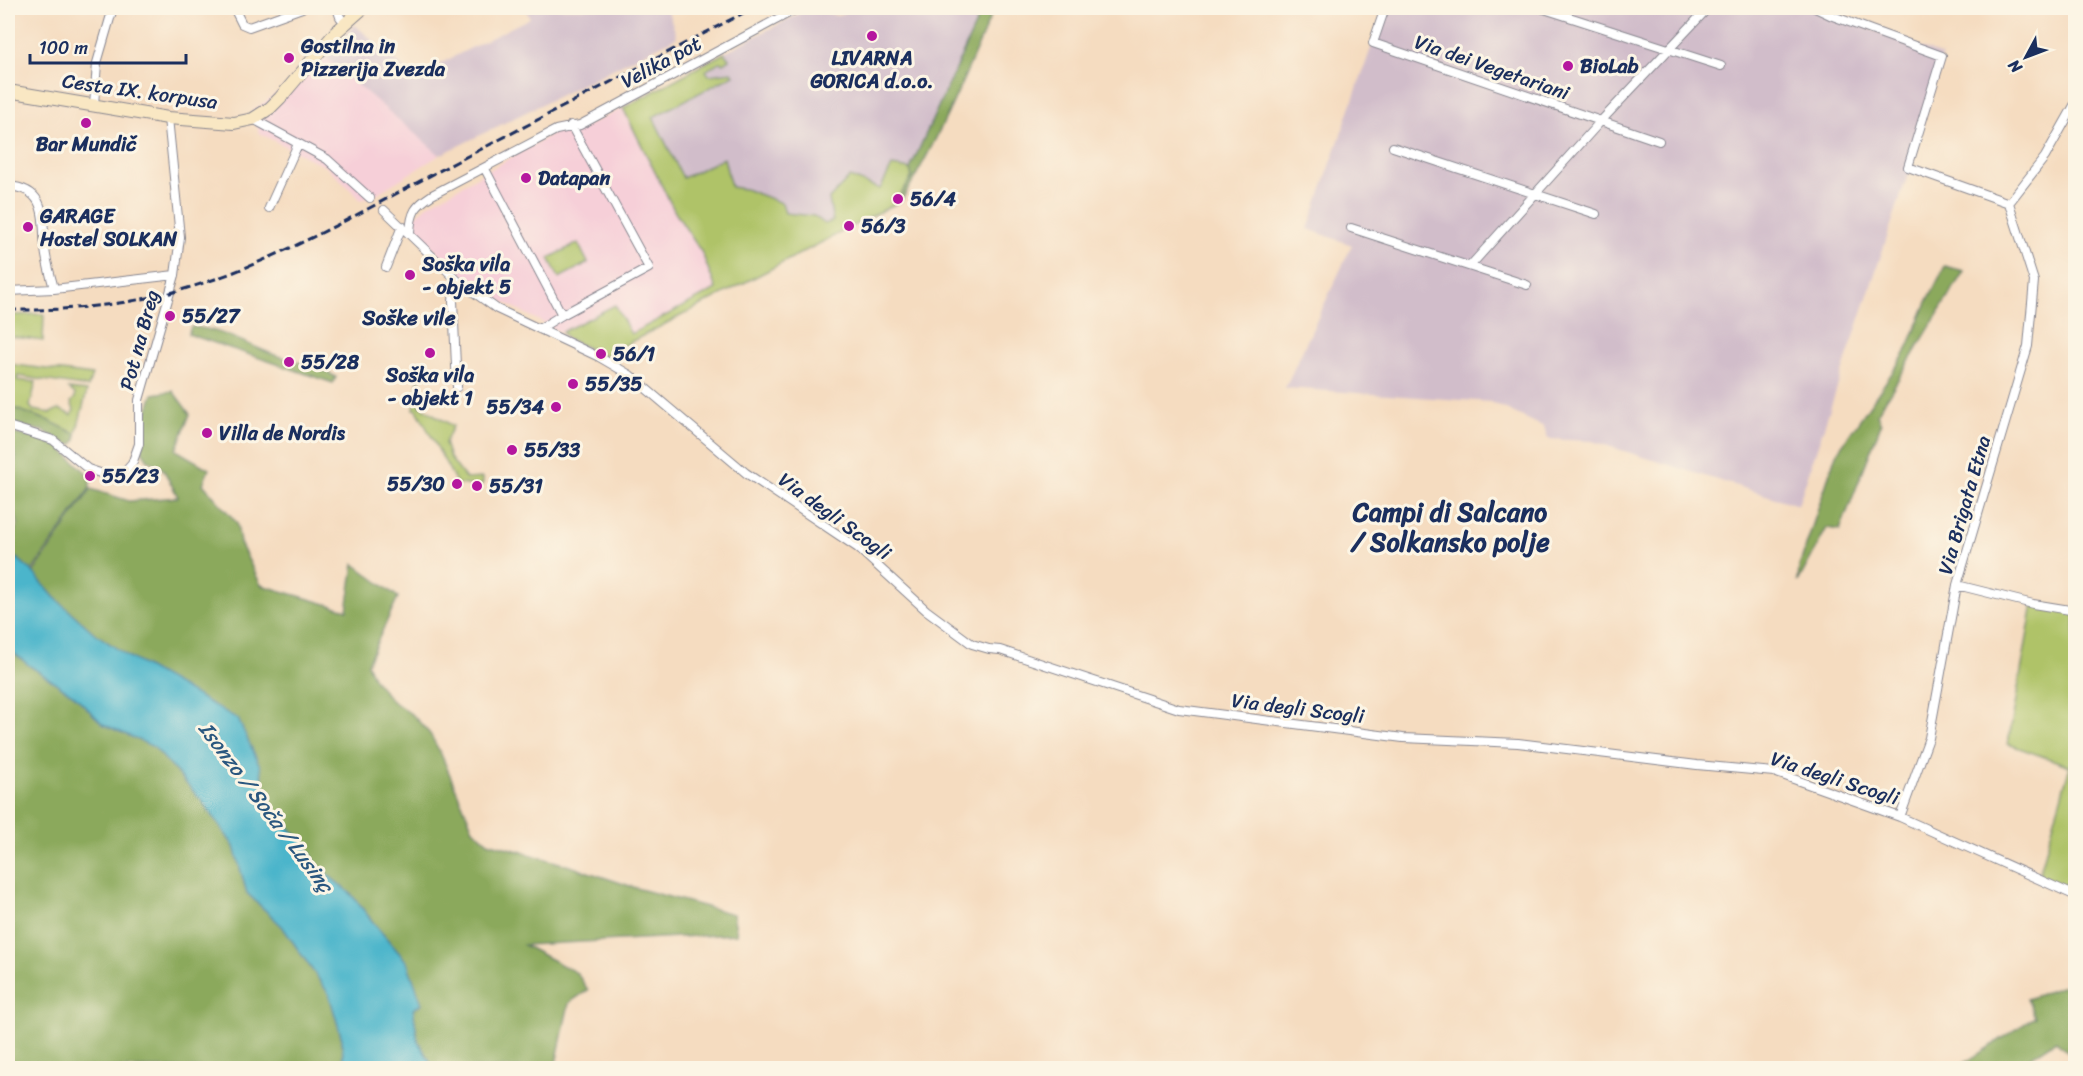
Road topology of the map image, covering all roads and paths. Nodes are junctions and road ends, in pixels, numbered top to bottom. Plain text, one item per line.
1 (113, 8) edge
2 (234, 8) edge
3 (302, 8) edge
4 (337, 8) edge
5 (359, 8) edge
6 (798, 8) edge
7 (1385, 8) edge
8 (1541, 8) edge
9 (1708, 8) edge
10 (1815, 8) edge
11 (345, 23) junction
12 (1668, 50) junction
13 (1721, 66) dead end
14 (8, 91) edge
15 (2076, 102) edge
16 (94, 105) junction
17 (168, 118) junction
18 (253, 119) junction
19 (1600, 122) junction
20 (571, 125) junction
21 (1659, 141) dead end
22 (298, 144) junction
23 (1393, 147) dead end
24 (484, 169) junction
25 (8, 186) edge
26 (1535, 193) junction
27 (370, 198) dead end
28 (2009, 203) junction
29 (269, 208) dead end
30 (384, 210) dead end
31 (1596, 214) dead end
32 (402, 226) junction
33 (1351, 228) dead end
34 (410, 233) junction
35 (1471, 265) junction
36 (386, 267) dead end
37 (175, 275) junction
38 (458, 281) junction
39 (1527, 285) dead end
40 (54, 290) junction
41 (8, 291) edge
42 (562, 315) junction
43 (539, 329) junction
44 (457, 387) dead end
45 (8, 426) edge
46 (1958, 585) junction
47 (2076, 610) edge
48 (1900, 817) junction
49 (2076, 896) edge

1 - 16 street
2 - 3 street
4 - 11 street
5 - 11 main road
6 - 20 street, Velika pot
7 - 19 street, Via dei Vegetariani
8 - 12 street
9 - 12 street
10 - 28 street
11 - 18 main road
12 - 13 street
12 - 19 street
14 - 16 main road, Cesta IX. korpusa
15 - 28 street
16 - 17 main road, Cesta IX. korpusa
17 - 18 main road, Cesta IX. korpusa
17 - 37 street, Pot na Breg
18 - 22 street
19 - 21 street, Via dei Vegetariani
19 - 26 street
20 - 24 street, Velika pot
20 - 42 street
22 - 27 street
22 - 29 street
23 - 26 street
24 - 34 street, Velika pot
24 - 42 street
25 - 40 street
26 - 31 street
26 - 35 street
28 - 46 street, Via Brigata Etna
30 - 32 street
32 - 34 street
32 - 36 street
33 - 35 street
34 - 38 street
35 - 39 street
37 - 40 street
37 - 45 street, Pot na Breg
38 - 43 street
38 - 44 street
40 - 41 street
42 - 43 street
43 - 48 street, Via degli Scogli
46 - 47 street
46 - 48 street, Via Brigata Etna
48 - 49 street, Via degli Scogli

